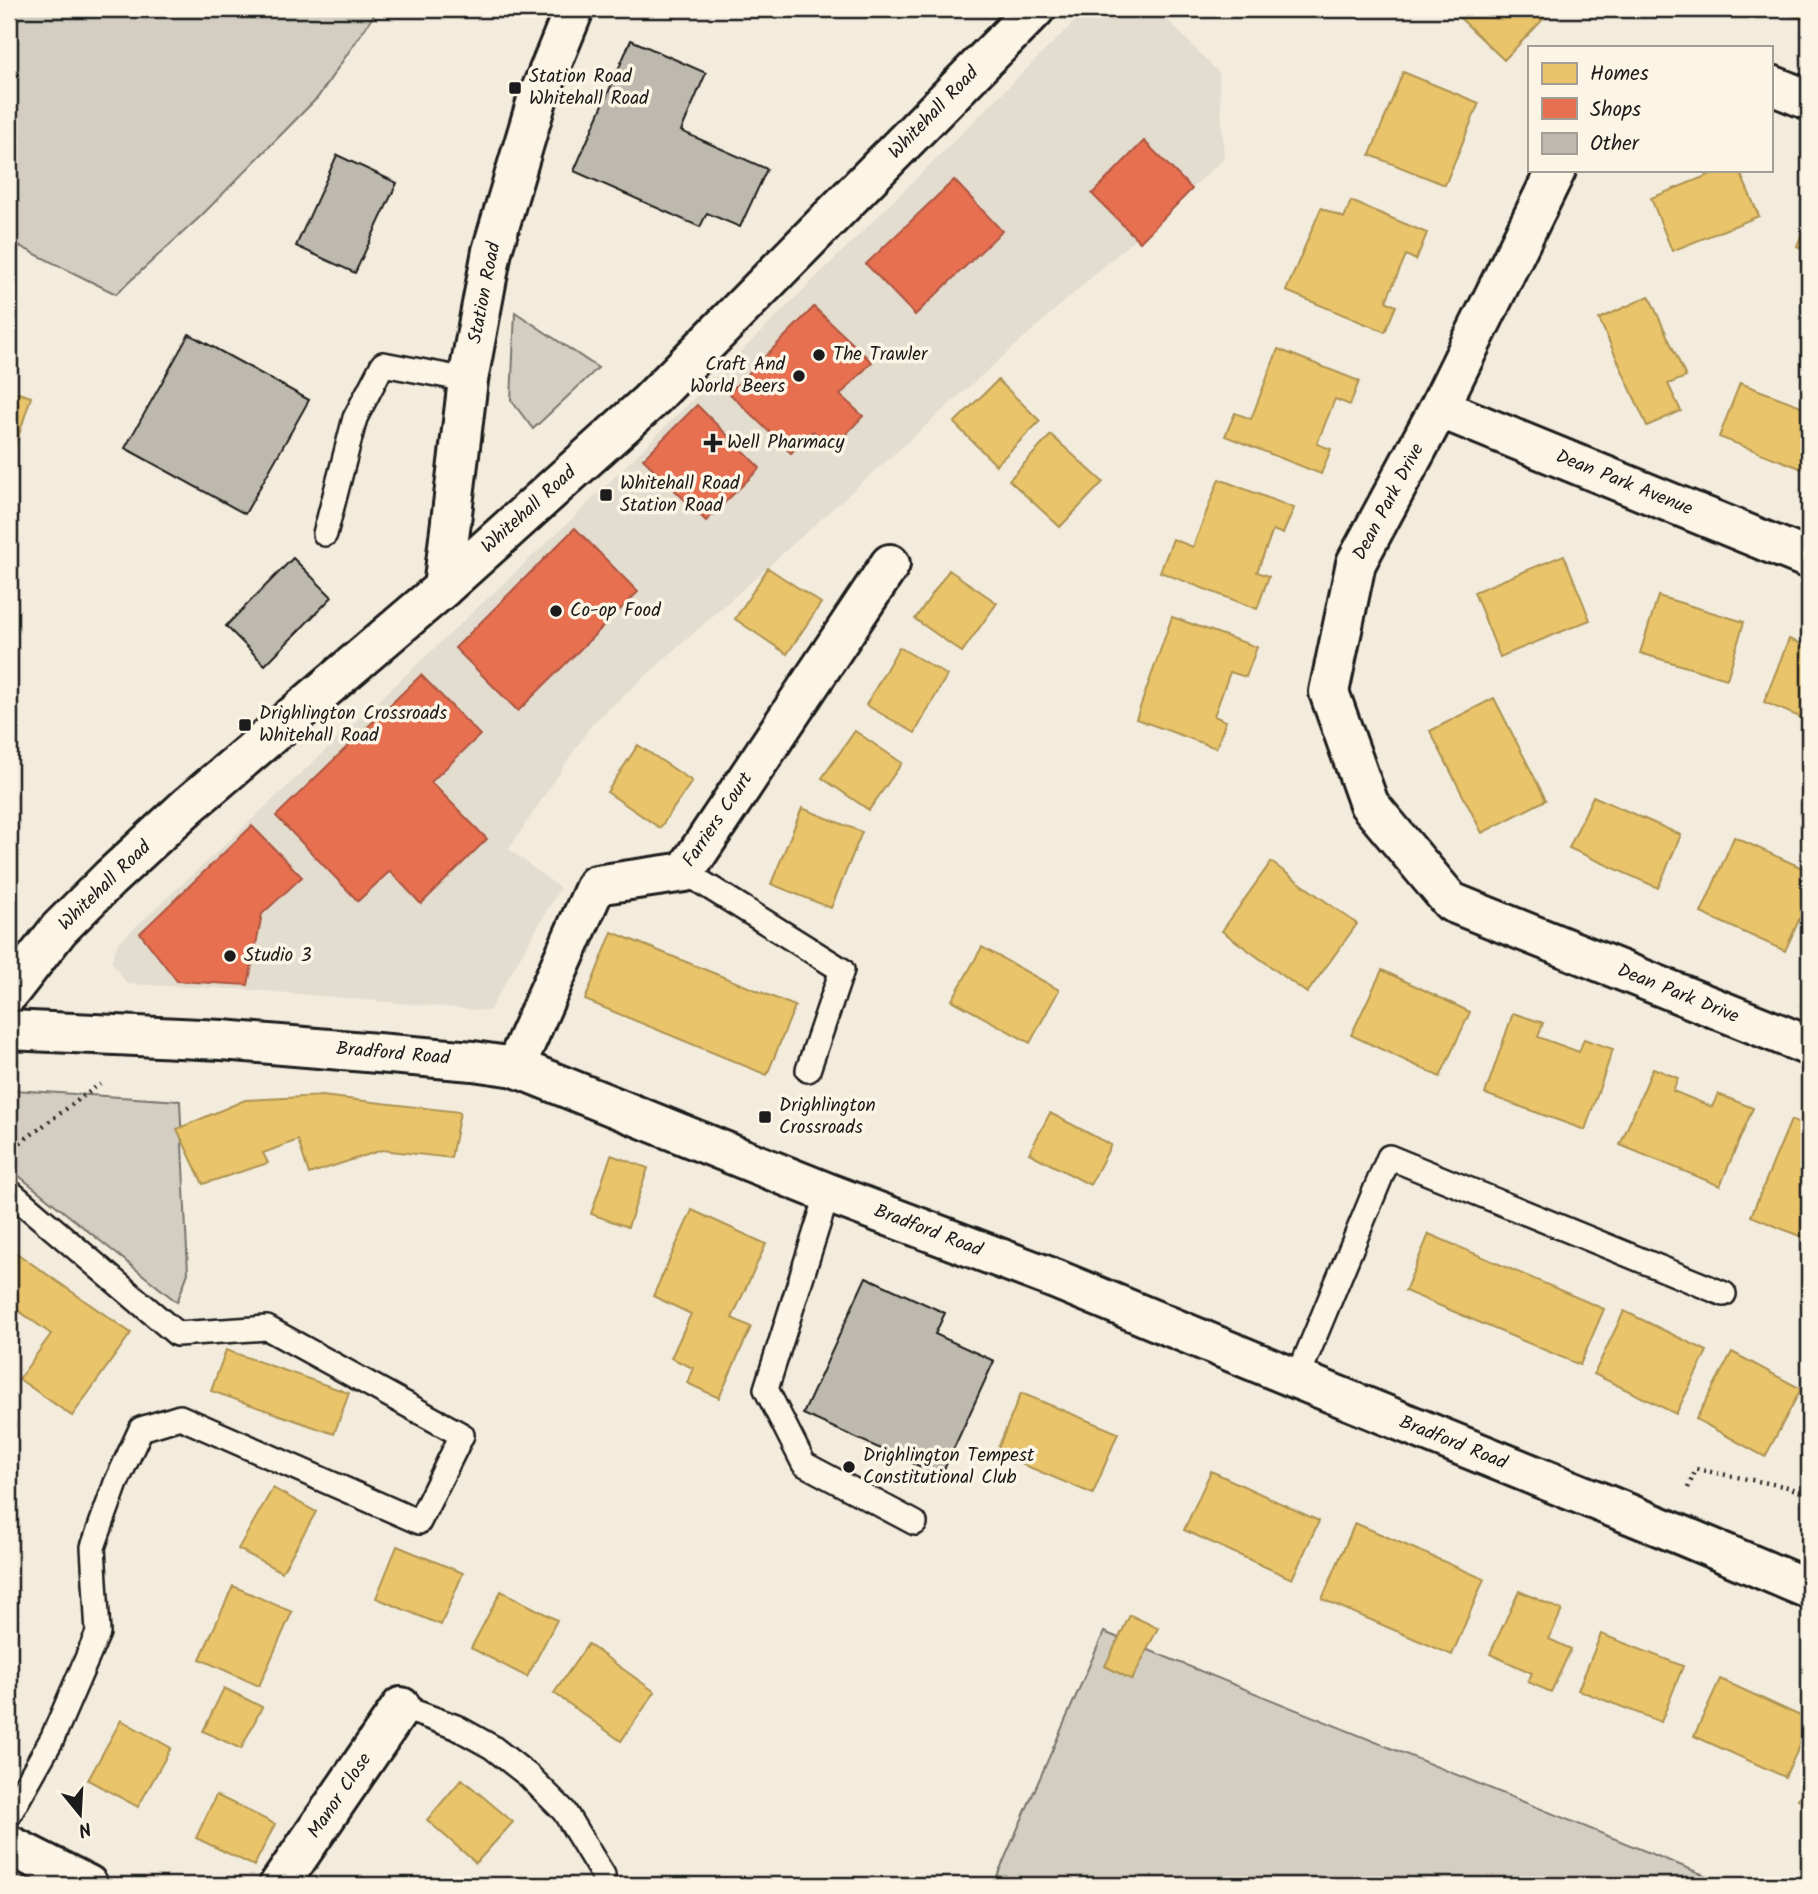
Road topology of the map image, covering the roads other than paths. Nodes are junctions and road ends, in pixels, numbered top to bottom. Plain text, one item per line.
1 (574, 9) edge
2 (1035, 9) edge
3 (1772, 85) edge
4 (1809, 100) edge
5 (1555, 172) edge
6 (468, 380) junction
7 (1439, 408) junction
8 (325, 534) dead end
9 (1809, 559) edge
10 (890, 564) dead end
11 (443, 588) junction
12 (685, 872) junction
13 (9, 993) edge
14 (9, 1030) edge
15 (1809, 1046) edge
16 (515, 1067) junction
17 (808, 1070) dead end
18 (9, 1192) edge
19 (828, 1193) junction
20 (1724, 1294) dead end
21 (1297, 1380) junction
22 (915, 1523) dead end
23 (1809, 1589) edge
24 (401, 1707) joint
25 (9, 1815) edge
26 (9, 1845) edge
27 (603, 1875) dead end
28 (88, 1885) edge
29 (279, 1885) edge

1 - 6 main road, Station Road
2 - 11 main road, Whitehall Road
3 - 4 main road
5 - 7 main road, Dean Park Drive
6 - 8 lane
6 - 11 main road, Station Road
7 - 9 main road, Dean Park Avenue
7 - 15 main road, Dean Park Drive
10 - 12 main road, Farriers Court
11 - 13 main road, Whitehall Road
12 - 16 main road, Farriers Court
12 - 17 lane
14 - 16 main road, Bradford Road
16 - 19 main road, Bradford Road
18 - 25 lane
19 - 21 main road, Bradford Road
19 - 22 lane
20 - 21 lane
21 - 23 main road, Bradford Road
24 - 27 lane
24 - 29 main road, Manor Close
26 - 28 main road

